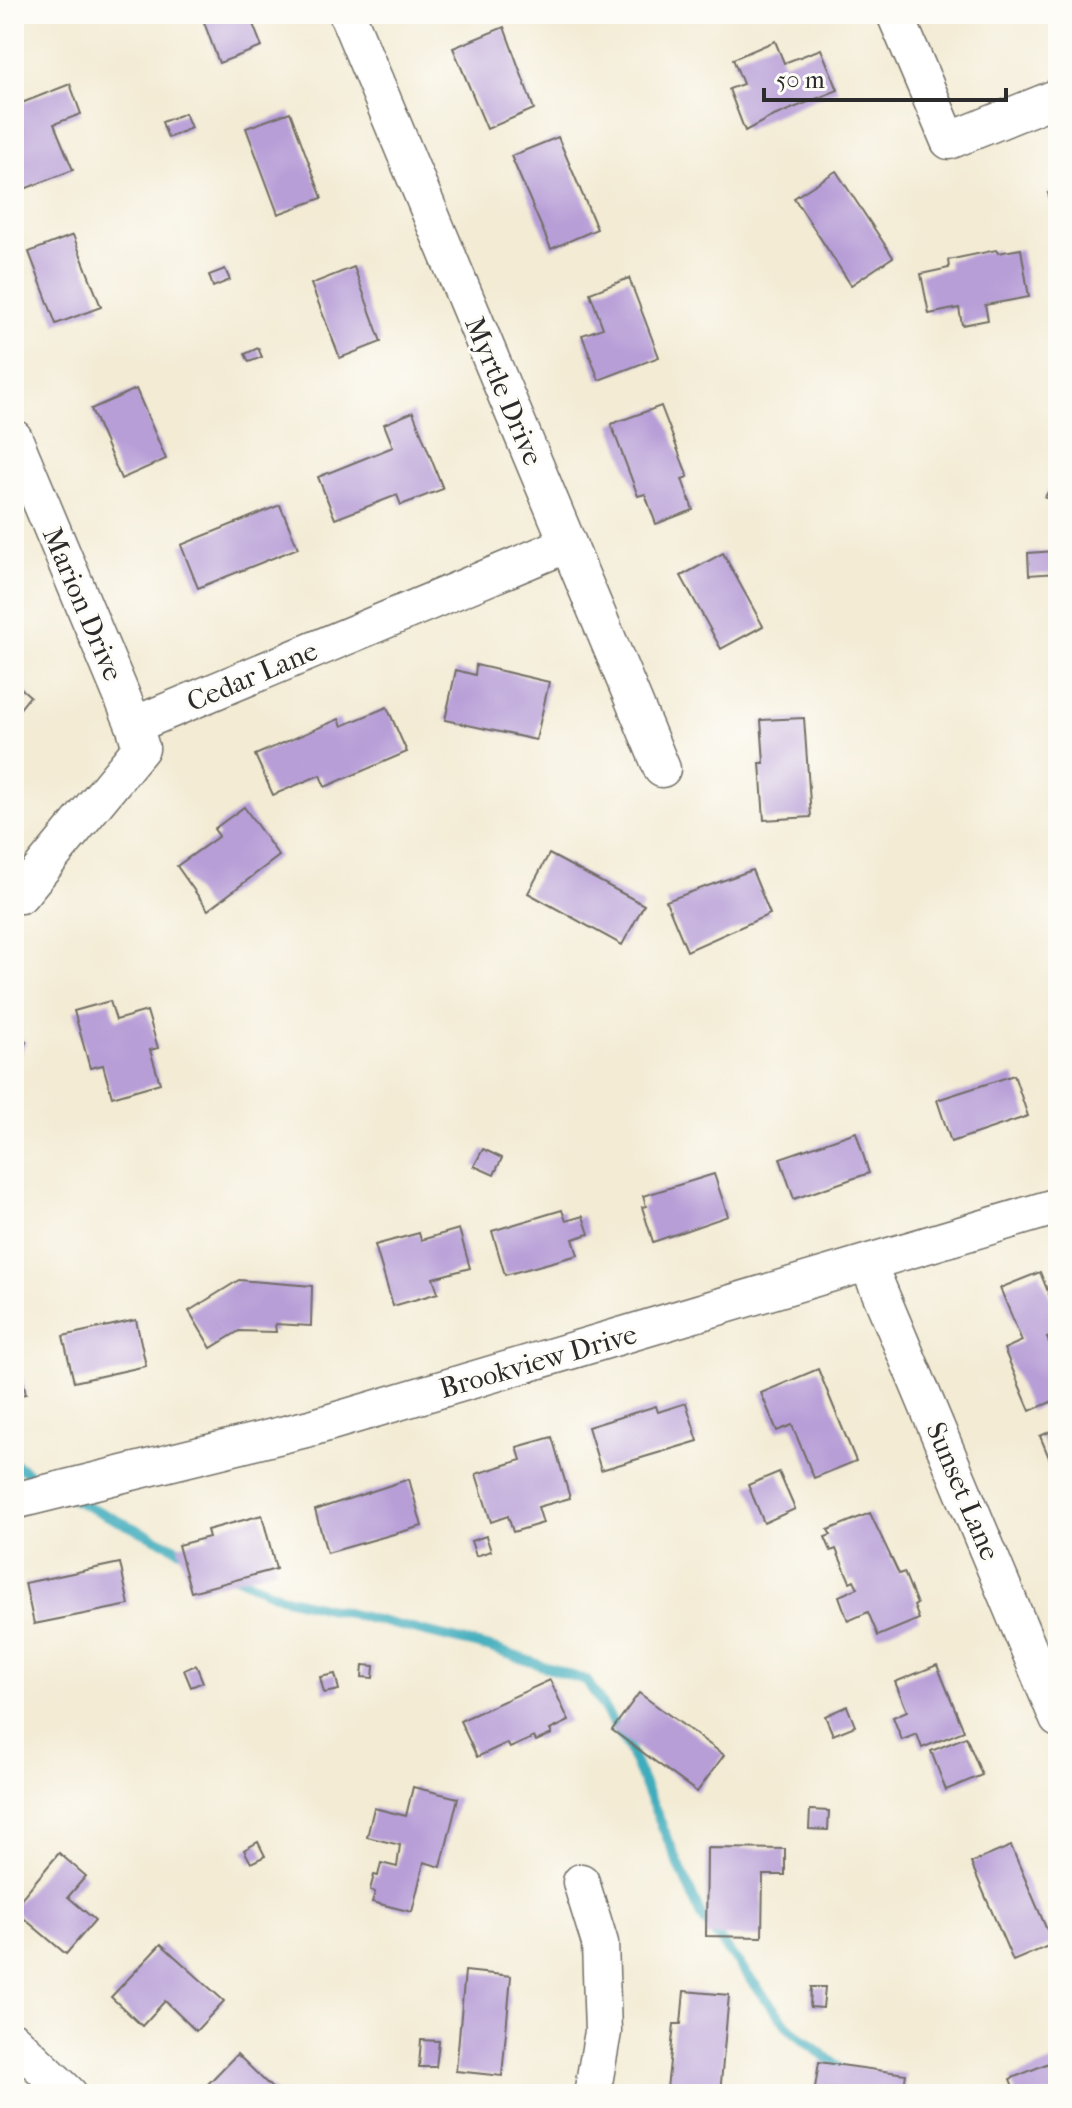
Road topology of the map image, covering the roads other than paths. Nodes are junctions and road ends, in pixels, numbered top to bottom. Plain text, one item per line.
1 (347, 14) edge
2 (895, 14) edge
3 (1058, 97) edge
4 (14, 438) edge
5 (568, 544) junction
6 (134, 725) junction
7 (662, 769) dead end
8 (20, 895) dead end
9 (1058, 1206) edge
10 (868, 1264) junction
11 (14, 1501) edge
12 (1058, 1719) edge
13 (581, 1882) dead end
14 (14, 2041) edge
15 (69, 2094) edge
16 (592, 2094) edge

1 - 5 street, Myrtle Drive
2 - 3 street
4 - 6 street, Marion Drive
5 - 6 street, Cedar Lane
5 - 7 street, Myrtle Drive
6 - 8 street
9 - 10 street, Brookview Drive
10 - 11 street, Brookview Drive
10 - 12 street, Sunset Lane
13 - 16 street
14 - 15 street

